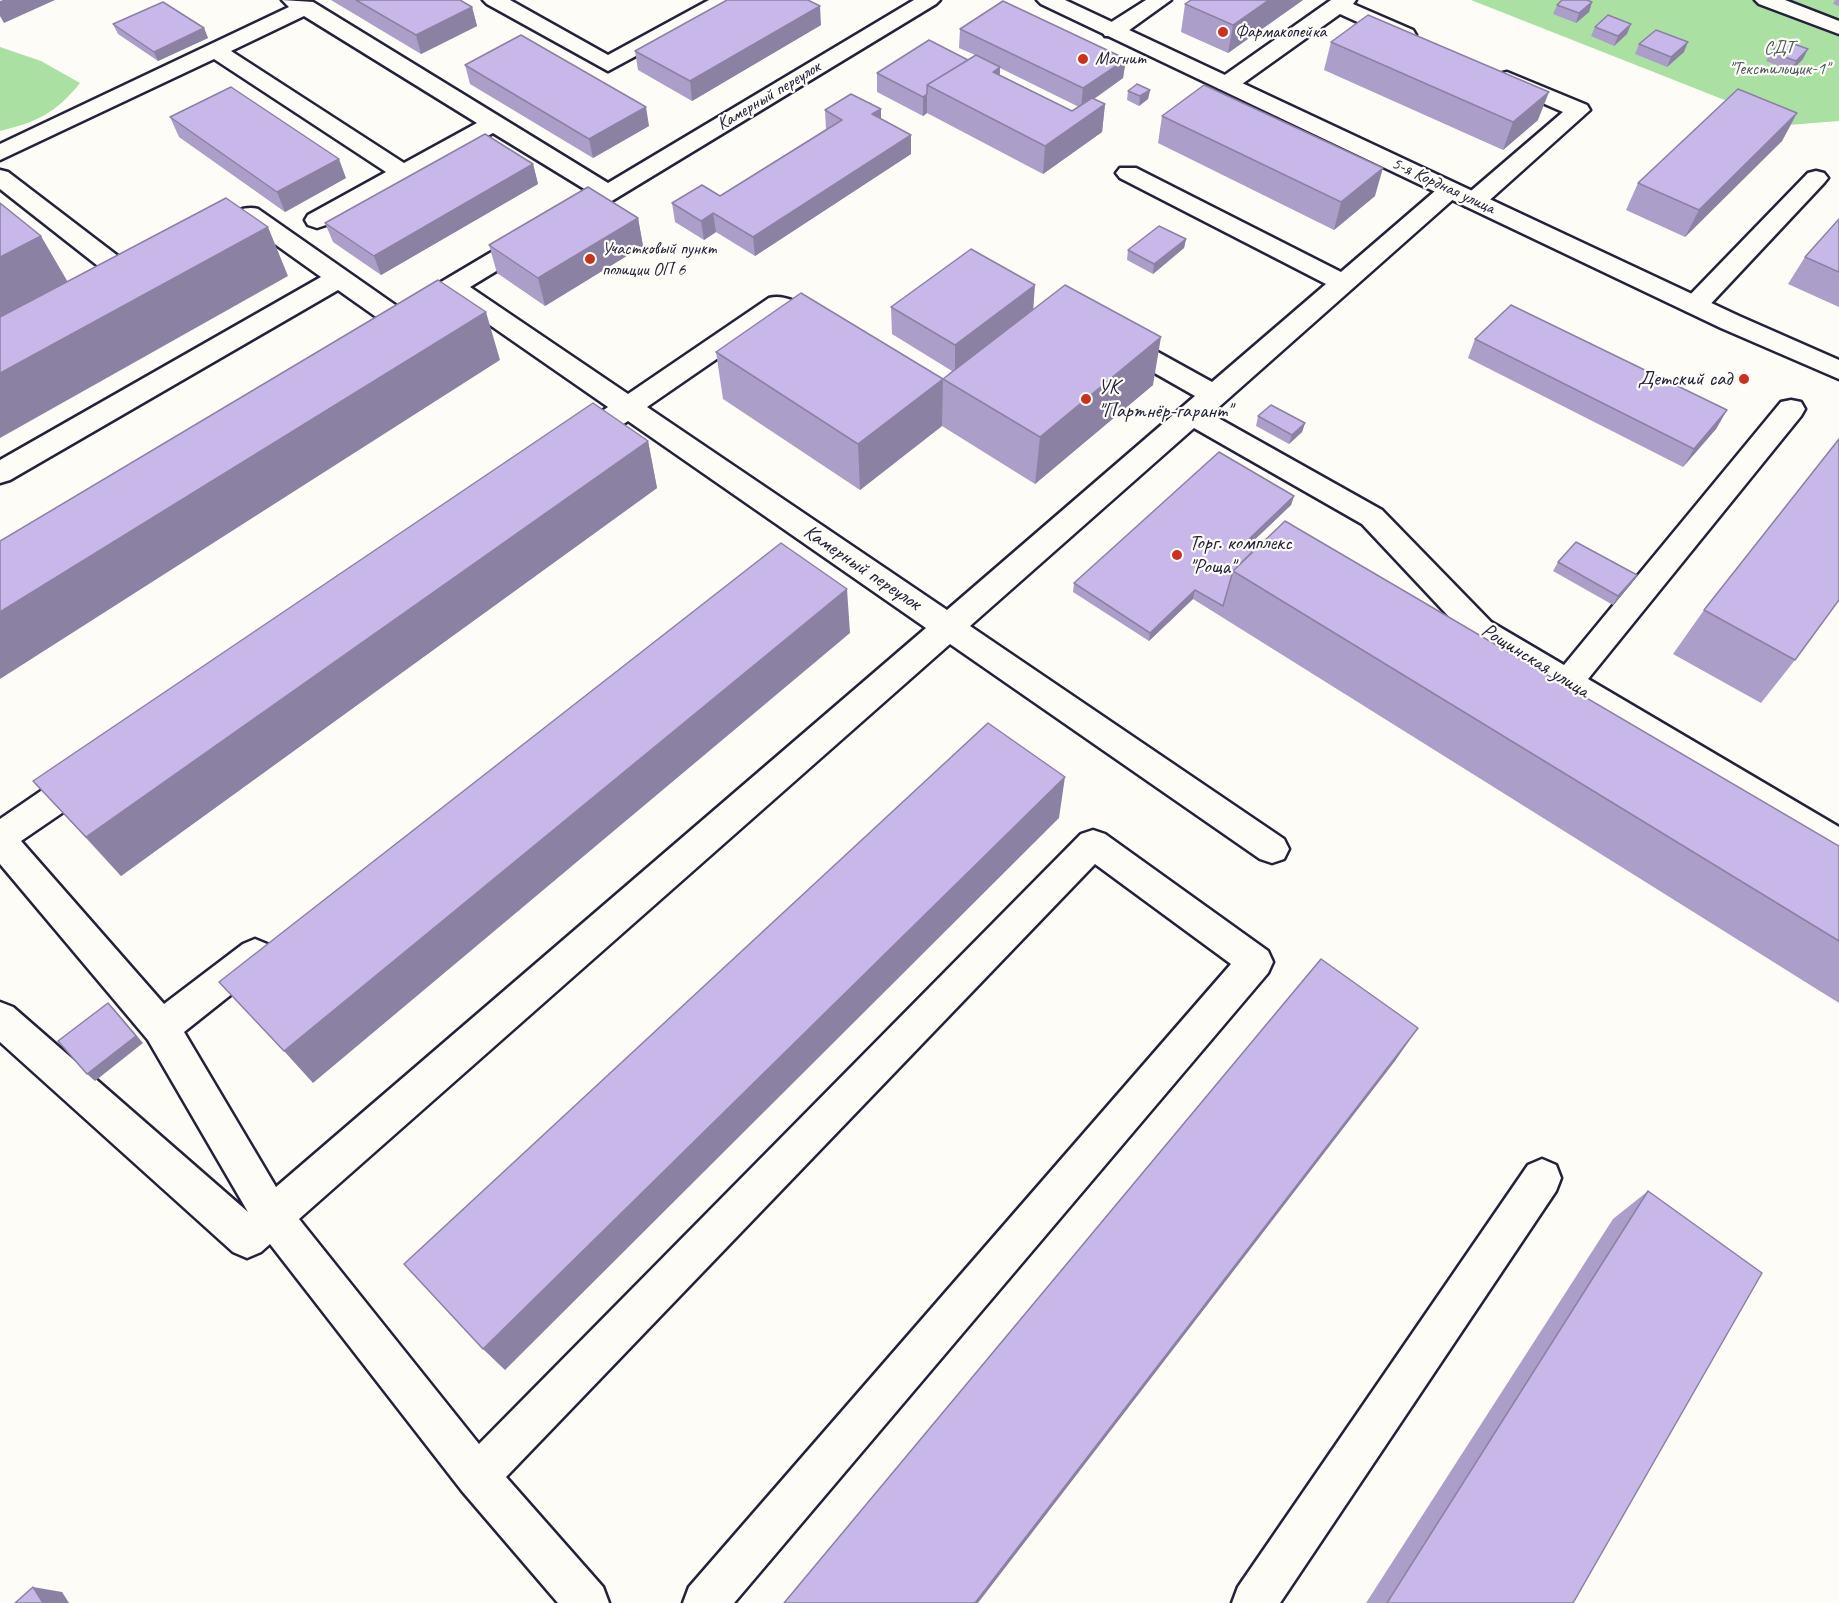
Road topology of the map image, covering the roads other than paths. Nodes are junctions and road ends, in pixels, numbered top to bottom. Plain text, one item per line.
1 (494, 0) edge
2 (725, 0) edge
3 (929, 0) edge
4 (1048, 0) edge
5 (1160, 0) edge
6 (1766, 0) edge
7 (299, 3) edge
8 (1341, 3) edge
9 (1839, 27) edge
10 (1113, 31) junction
11 (1425, 43) edge
12 (215, 50) junction
13 (1491, 72) edge
14 (1227, 84) junction
15 (494, 123) junction
16 (0, 153) edge
17 (403, 173) junction
18 (1128, 173) dead end
19 (0, 177) edge
20 (1816, 178) dead end
21 (608, 193) junction
22 (1462, 195) junction
23 (317, 220) dead end
24 (339, 278) junction
25 (1343, 283) junction
26 (452, 287) junction
27 (1695, 305) junction
28 (1092, 327) edge
29 (840, 341) edge
30 (1839, 370) edge
31 (1203, 405) junction
32 (627, 407) junction
33 (1791, 410) dead end
34 (549, 461) edge
35 (0, 474) edge
36 (803, 527) junction
37 (774, 549) edge
38 (948, 627) junction
39 (1568, 682) junction
40 (108, 763) edge
41 (0, 838) edge
42 (1837, 838) edge
43 (1272, 849) dead end
44 (275, 940) edge
45 (0, 1019) edge
46 (161, 1028) junction
47 (1542, 1178) dead end
48 (259, 1227) junction
49 (477, 1476) junction
50 (587, 1603) edge
51 (705, 1603) edge
52 (1254, 1603) edge

1 - 2 street
3 - 21 street, Камерный переулок
4 - 10 street, 5-я Кордная улица
5 - 10 street
6 - 9 street
7 - 12 street
7 - 15 street
8 - 11 street
8 - 14 street
10 - 14 street, 5-я Кордная улица
12 - 16 street
12 - 17 street
13 - 22 street
14 - 22 street, 5-я Кордная улица
15 - 17 street
15 - 21 street
17 - 23 street
18 - 25 street
19 - 24 street
20 - 27 street
21 - 26 street, Камерный переулок
22 - 25 street
22 - 27 street, 5-я Кордная улица
24 - 26 street, Камерный переулок
24 - 35 street
25 - 31 street
26 - 32 street, Камерный переулок
27 - 30 street, 5-я Кордная улица
28 - 31 street, Рощинская улица
29 - 32 street
31 - 38 street
31 - 39 street, Рощинская улица
32 - 34 street
32 - 36 street, Камерный переулок
33 - 39 street
36 - 37 street
36 - 38 street, Камерный переулок
38 - 43 street, Камерный переулок
38 - 48 street
39 - 42 street, Рощинская улица
40 - 41 street
41 - 46 street
44 - 46 street
45 - 48 street
46 - 48 street
47 - 52 street
48 - 49 street
49 - 50 street
49 - 51 street

